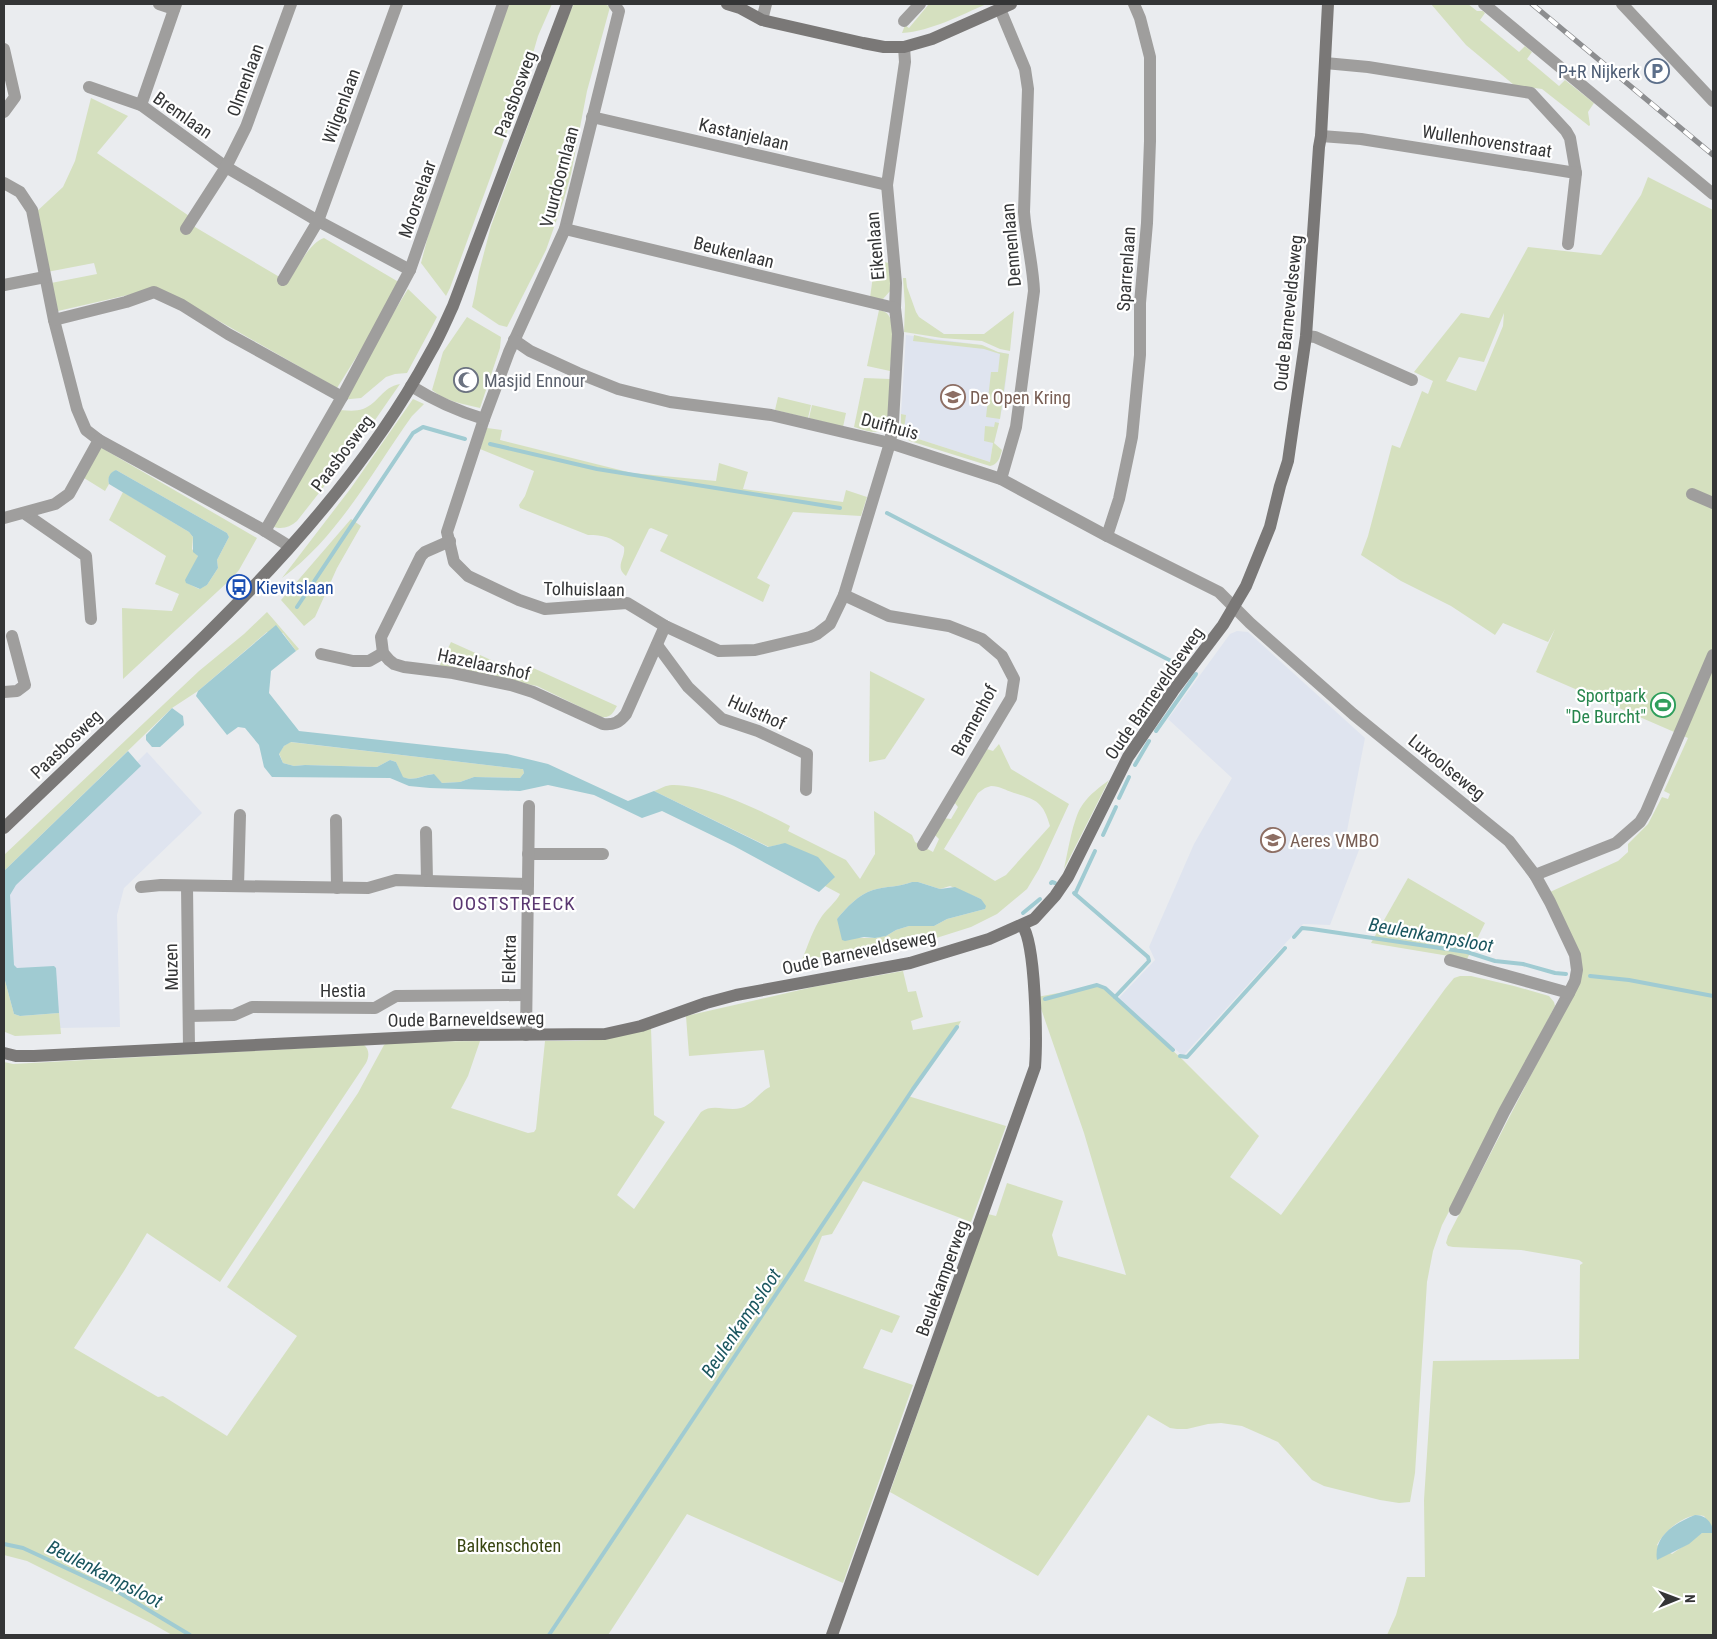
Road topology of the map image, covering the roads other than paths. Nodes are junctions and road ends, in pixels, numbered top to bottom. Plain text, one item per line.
1 (159, 4) edge
2 (291, 4) edge
3 (397, 4) edge
4 (503, 4) edge
5 (567, 4) edge
6 (614, 4) edge
7 (727, 4) edge
8 (766, 4) edge
9 (920, 4) edge
10 (1134, 4) edge
11 (1328, 4) edge
12 (1484, 4) edge
13 (1622, 4) edge
14 (175, 6) edge
15 (1005, 6) edge
16 (762, 20) junction
17 (904, 22) dead end
18 (904, 47) junction
19 (4, 49) edge
20 (1325, 63) junction
21 (89, 87) dead end
22 (1713, 101) edge
23 (141, 105) junction
24 (4, 112) edge
25 (592, 117) junction
26 (1321, 136) junction
27 (226, 167) junction
28 (1576, 173) junction
29 (4, 183) edge
30 (887, 185) junction
31 (1713, 194) edge
32 (318, 221) junction
33 (186, 229) dead end
34 (565, 229) junction
35 (1568, 244) dead end
36 (410, 270) junction
37 (44, 277) junction
38 (283, 280) dead end
39 (4, 285) edge
40 (895, 308) junction
41 (54, 320) junction
42 (1306, 336) junction
43 (511, 346) junction
44 (1412, 380) dead end
45 (410, 386) junction
46 (342, 396) junction
47 (484, 419) junction
48 (99, 440) junction
49 (890, 443) junction
50 (1002, 479) junction
51 (1692, 494) dead end
52 (1713, 504) edge
53 (24, 513) junction
54 (4, 518) edge
55 (265, 531) junction
56 (1107, 536) junction
57 (450, 541) junction
58 (289, 546) junction
59 (844, 595) junction
60 (1234, 607) junction
61 (91, 620) dead end
62 (665, 626) junction
63 (12, 636) dead end
64 (657, 645) junction
65 (383, 653) junction
66 (321, 654) dead end
67 (1713, 655) edge
68 (4, 692) edge
69 (806, 790) dead end
70 (529, 806) dead end
71 (240, 815) dead end
72 (336, 820) dead end
73 (4, 828) edge
74 (426, 832) dead end
75 (923, 845) dead end
76 (528, 854) junction
77 (603, 854) dead end
78 (1535, 875) junction
79 (427, 881) junction
80 (528, 884) junction
81 (187, 886) junction
82 (238, 886) junction
83 (140, 887) dead end
84 (336, 888) junction
85 (1022, 925) junction
86 (1450, 960) dead end
87 (1570, 993) junction
88 (526, 995) junction
89 (189, 1016) junction
90 (526, 1034) junction
91 (189, 1048) junction
92 (4, 1053) edge
93 (1455, 1210) dead end
94 (832, 1635) edge

1 - 14 street
2 - 27 street, Olmenlaan
3 - 32 street, Wilgenlaan
4 - 36 street, Moorselaar
5 - 45 street, Paasbosweg
6 - 25 street, Vuurdoornlaan
7 - 16 street
8 - 16 street
9 - 17 street
10 - 56 street, Sparrenlaan
11 - 20 street, Oude Barneveldseweg
12 - 31 street
13 - 22 street
14 - 23 street
15 - 18 street
15 - 50 street, Dennenlaan
16 - 18 street
18 - 30 street, Eikenlaan
19 - 24 street
20 - 26 street, Oude Barneveldseweg
20 - 28 street
21 - 23 street, Bremlaan
23 - 27 street, Bremlaan
25 - 30 street, Kastanjelaan
25 - 34 street, Vuurdoornlaan
26 - 28 street, Wullenhovenstraat
26 - 42 street, Oude Barneveldseweg
27 - 32 street, Bremlaan
27 - 33 street
28 - 35 street
29 - 37 street
30 - 40 street, Eikenlaan
32 - 36 street, Bremlaan
32 - 38 street
34 - 40 street, Beukenlaan
34 - 43 street, Vuurdoornlaan
36 - 46 street, Moorselaar
37 - 39 street
37 - 41 street
40 - 49 street, Eikenlaan
41 - 46 street
41 - 48 street
42 - 44 street
42 - 60 street, Oude Barneveldseweg
43 - 47 street, Tolhuislaan
43 - 49 street, Duifhuis
45 - 47 street
45 - 58 street, Paasbosweg
46 - 55 street, Moorselaar
47 - 57 street, Tolhuislaan
48 - 53 street
48 - 55 street
49 - 50 street, Duifhuis
49 - 59 street, Tolhuislaan
50 - 56 street, Duifhuis
51 - 52 street
53 - 54 street
53 - 61 street
55 - 58 street
56 - 60 street, Duifhuis
57 - 62 street, Tolhuislaan
57 - 65 street
58 - 73 street, Paasbosweg
59 - 62 street, Tolhuislaan
59 - 75 street, Bramenhof
60 - 78 street, Luxoolseweg
60 - 85 street, Oude Barneveldseweg
62 - 64 street, Hazelaarshof
63 - 68 street
64 - 65 street, Hazelaarshof
64 - 69 street, Hulsthof
65 - 66 street
67 - 78 street
70 - 76 street, Elektra
71 - 82 street
72 - 84 street
74 - 79 street
76 - 77 street
76 - 80 street, Elektra
78 - 87 street, Luxoolseweg
79 - 80 street
79 - 84 street
80 - 88 street, Elektra
81 - 82 street
81 - 83 street
81 - 89 street, Muzen
82 - 84 street
85 - 90 street, Oude Barneveldseweg
85 - 94 street, Beulekamperweg
86 - 87 street
87 - 93 street, Luxoolseweg
88 - 89 street, Hestia
88 - 90 street, Elektra
89 - 91 street, Muzen
90 - 91 street, Oude Barneveldseweg
91 - 92 street, Oude Barneveldseweg

